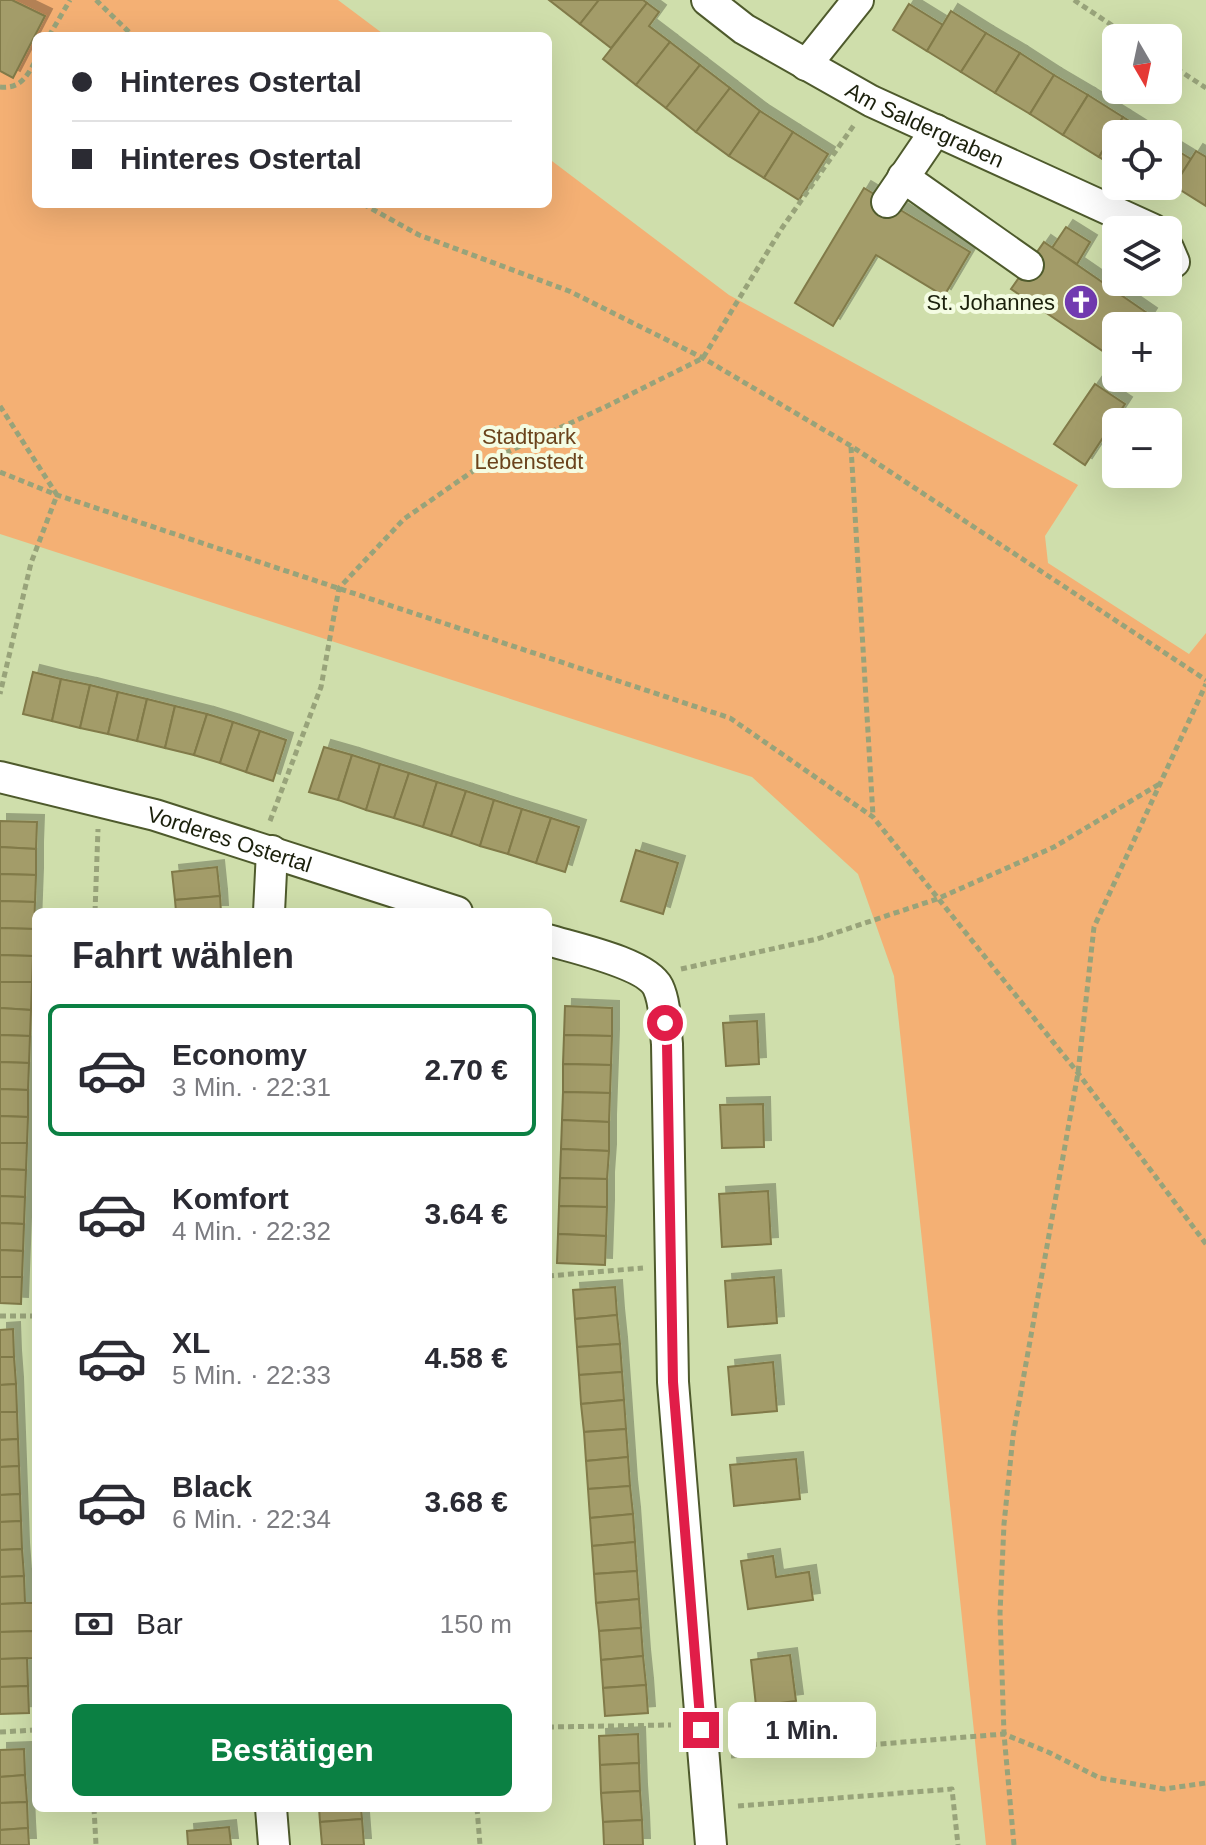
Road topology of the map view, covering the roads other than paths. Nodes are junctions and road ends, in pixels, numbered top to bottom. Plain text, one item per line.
1 (707, 0) edge
2 (858, 0) edge
3 (806, 65) junction
4 (936, 130) junction
5 (1123, 216) edge
6 (1028, 265) dead end
7 (0, 777) edge
8 (266, 849) junction
9 (269, 908) edge
10 (445, 908) edge
11 (552, 941) edge
12 (271, 1812) edge
13 (274, 1845) edge
14 (711, 1845) edge

1 - 3 street, Am Saldergraben
2 - 3 street
3 - 4 street, Am Saldergraben
4 - 5 street, Am Saldergraben
4 - 6 street
7 - 8 street, Vorderes Ostertal
8 - 9 street
8 - 10 street, Vorderes Ostertal
11 - 14 street
12 - 13 street

